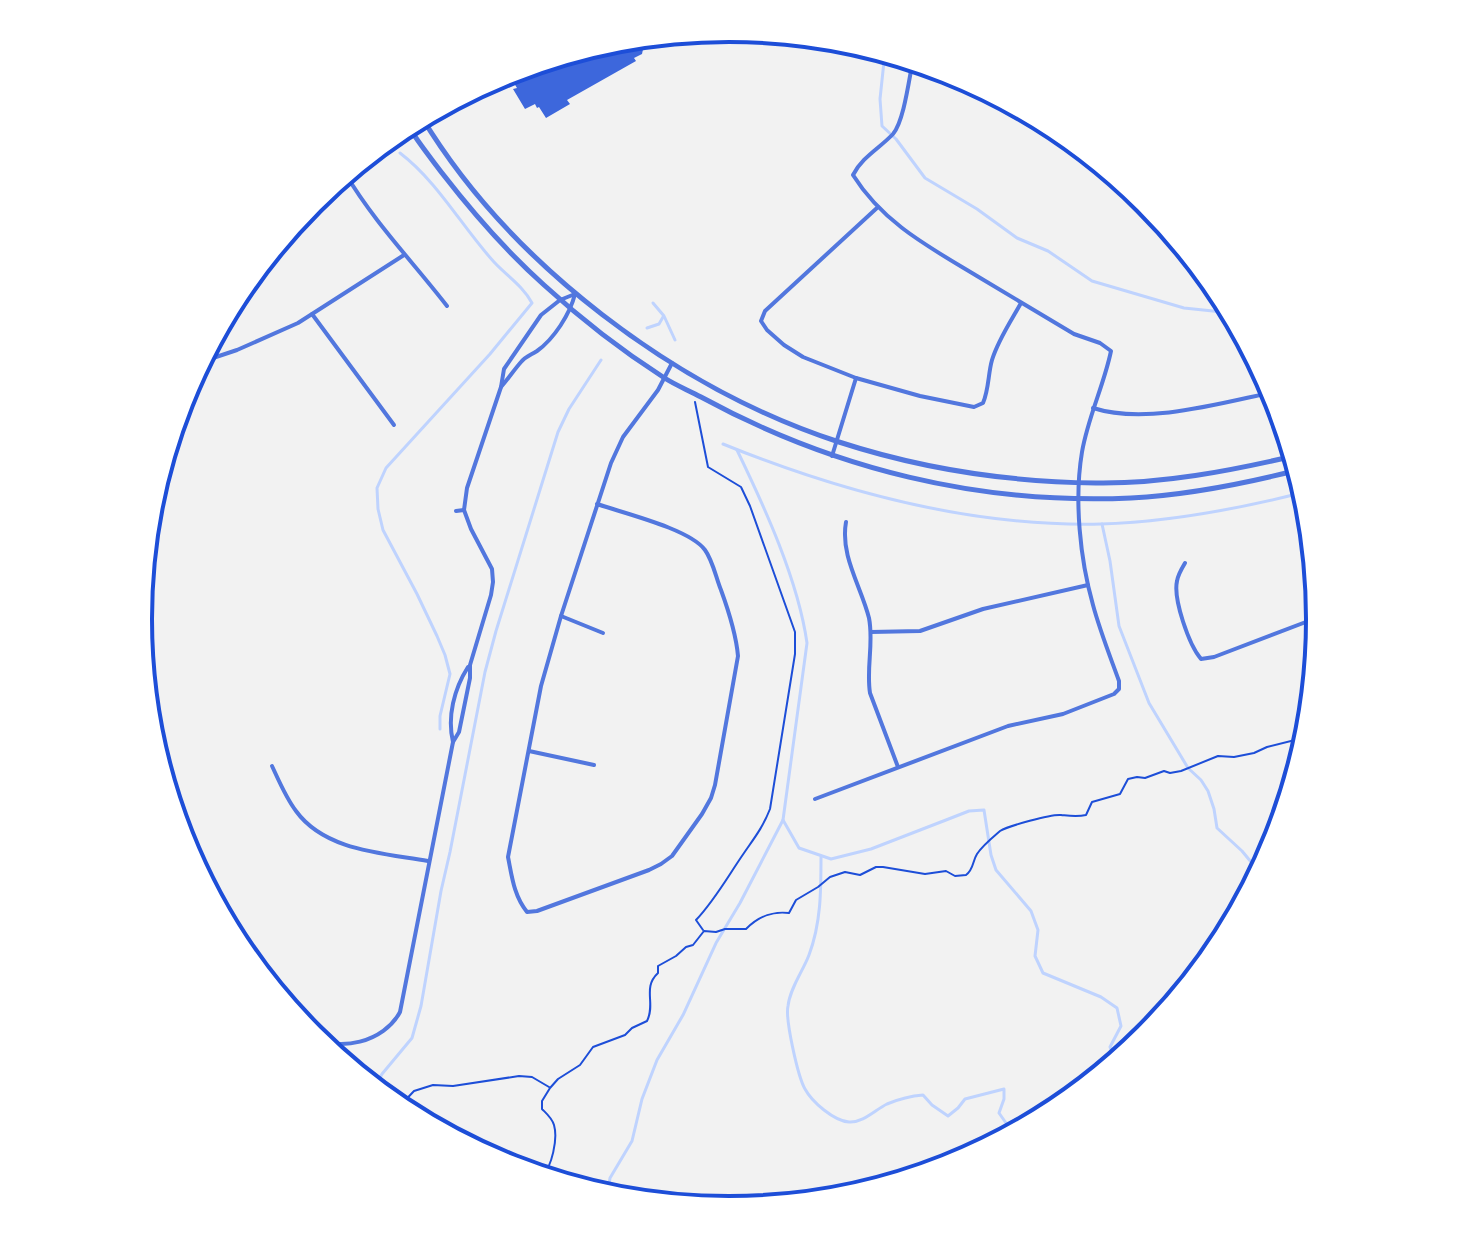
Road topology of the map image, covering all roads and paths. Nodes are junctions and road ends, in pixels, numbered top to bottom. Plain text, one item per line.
1 (910, 72) edge
2 (428, 127) edge
3 (414, 135) edge
4 (351, 183) edge
5 (878, 207) junction
6 (404, 255) junction
7 (575, 294) junction
8 (560, 300) junction
9 (1021, 302) junction
10 (447, 306) dead end
11 (571, 310) junction
12 (312, 314) junction
13 (215, 357) edge
14 (672, 363) junction
15 (856, 378) junction
16 (665, 379) junction
17 (501, 387) junction
18 (1261, 395) edge
19 (696, 403) dead end
20 (1093, 408) junction
21 (394, 425) dead end
22 (836, 441) junction
23 (831, 456) junction
24 (1283, 459) edge
25 (1287, 473) edge
26 (1080, 482) junction
27 (1078, 497) junction
28 (597, 504) junction
29 (464, 510) junction
30 (456, 511) dead end
31 (846, 522) dead end
32 (1185, 563) dead end
33 (1088, 585) junction
34 (561, 616) junction
35 (1306, 622) edge
36 (871, 632) junction
37 (603, 633) dead end
38 (470, 665) junction
39 (1292, 741) edge
40 (453, 742) junction
41 (529, 750) junction
42 (594, 765) dead end
43 (272, 766) dead end
44 (898, 767) junction
45 (815, 799) dead end
46 (428, 861) junction
47 (704, 931) junction
48 (339, 1045) edge
49 (550, 1088) junction
50 (407, 1098) edge
51 (550, 1167) edge

1 - 5 street
2 - 7 street
3 - 8 street
4 - 6 street
5 - 9 street
5 - 15 street
6 - 10 street
6 - 12 street
7 - 8 street
7 - 11 street
7 - 14 street
8 - 11 street
8 - 17 street
9 - 15 street
9 - 20 street
11 - 16 street
11 - 17 street
12 - 13 street
12 - 21 street
14 - 16 street
14 - 22 street
15 - 22 street
16 - 23 street
16 - 28 street
17 - 29 street
18 - 20 street
19 - 47 path
20 - 26 street
22 - 23 street
22 - 26 street
23 - 27 street
24 - 26 street
25 - 27 street
26 - 27 street
27 - 33 street
28 - 34 street
28 - 41 street
29 - 30 street
29 - 38 street
31 - 36 street
32 - 35 street
33 - 36 street
33 - 44 street
34 - 37 street
34 - 41 street
36 - 44 street
38 - 40 street
38 - 40 street
39 - 47 path
40 - 46 street
41 - 42 street
43 - 46 street
44 - 45 street
46 - 48 street
47 - 49 path
49 - 50 path
49 - 51 path

